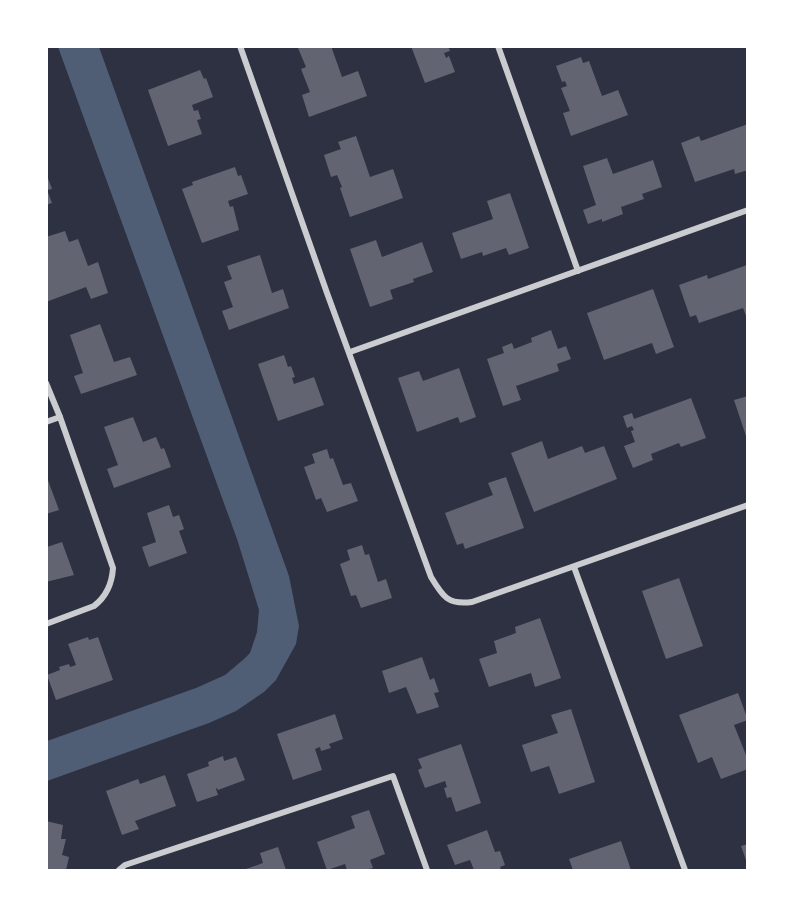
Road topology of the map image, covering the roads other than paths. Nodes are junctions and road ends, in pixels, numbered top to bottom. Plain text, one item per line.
1 (240, 46) edge
2 (498, 46) edge
3 (747, 210) edge
4 (578, 271) junction
5 (350, 352) junction
6 (46, 383) edge
7 (60, 417) junction
8 (46, 422) edge
9 (747, 506) edge
10 (574, 567) junction
11 (46, 624) edge
12 (118, 870) edge
13 (427, 870) edge
14 (685, 870) edge

1 - 5 street
2 - 4 street
3 - 4 street
4 - 5 street
5 - 10 street
6 - 7 street
7 - 8 street
7 - 11 street
9 - 10 street
10 - 14 street
12 - 13 street

